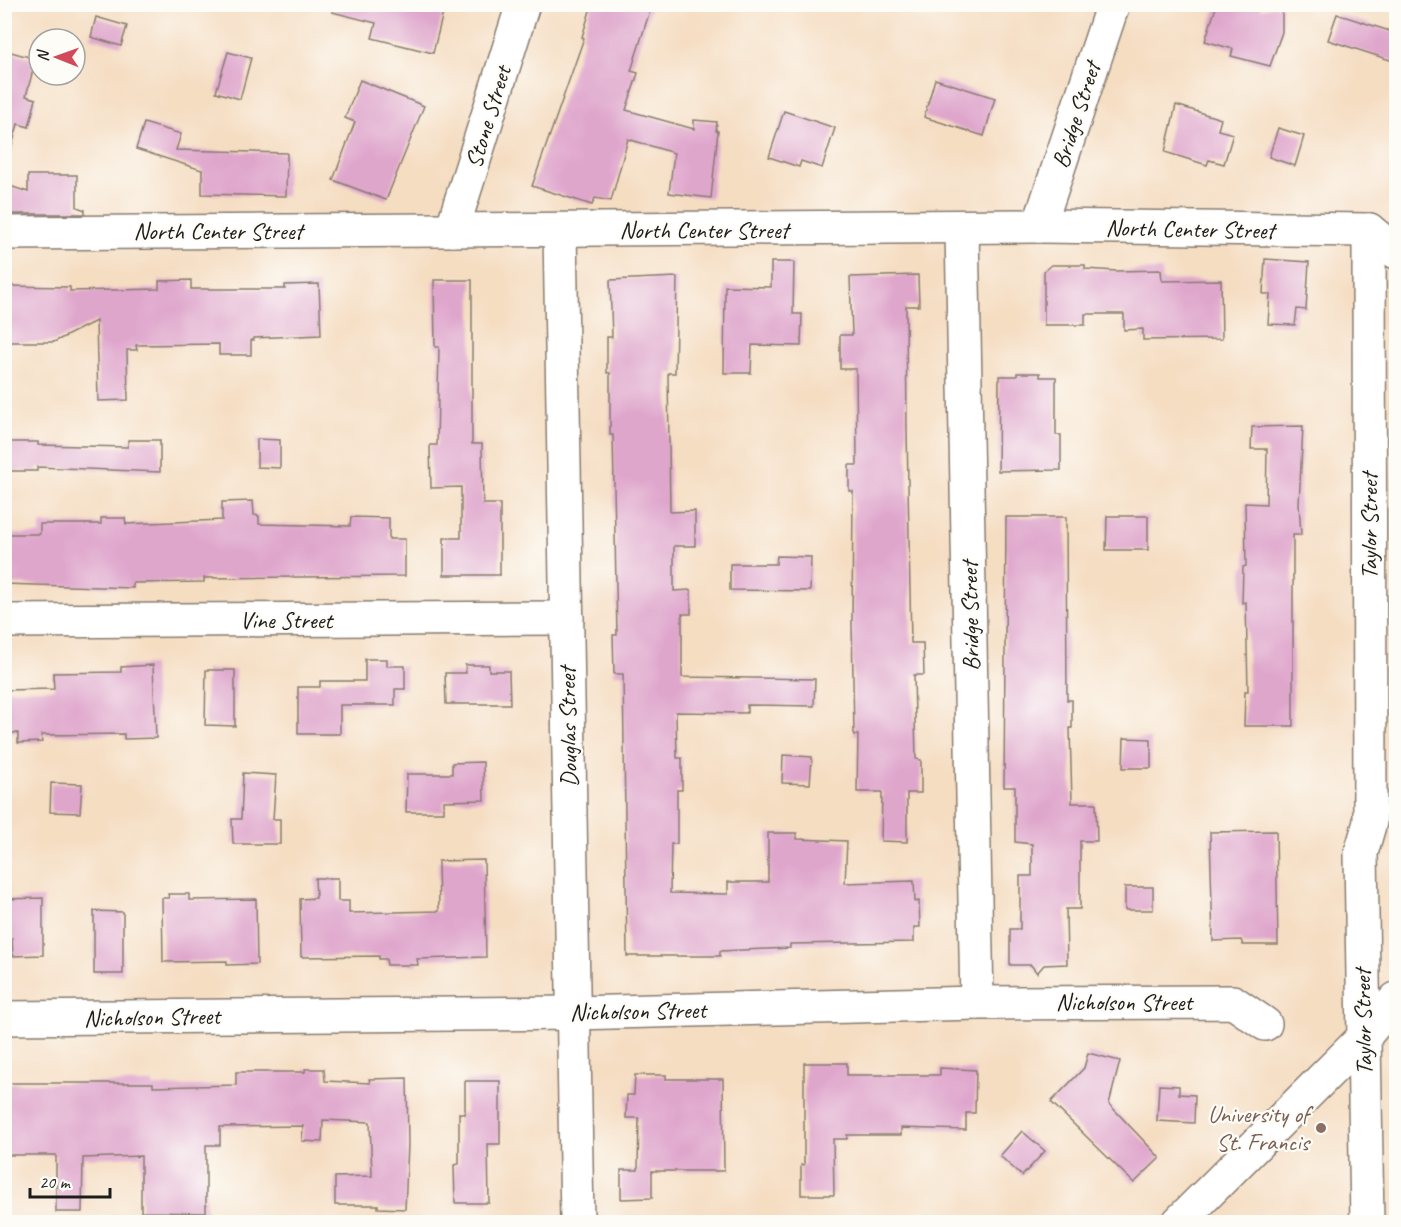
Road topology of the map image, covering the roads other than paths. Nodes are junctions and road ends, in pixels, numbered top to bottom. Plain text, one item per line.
1 (524, 4) edge
2 (1113, 4) edge
3 (1039, 226) junction
4 (962, 229) junction
5 (452, 230) junction
6 (1369, 230) junction
7 (560, 231) junction
8 (4, 233) edge
9 (1396, 252) edge
10 (567, 618) junction
11 (4, 621) edge
12 (977, 1003) junction
13 (574, 1013) junction
14 (1381, 1017) edge
15 (4, 1018) edge
16 (1265, 1024) dead end
17 (577, 1222) edge
18 (1179, 1222) edge
19 (1367, 1222) edge
20 (1390, 1222) edge

1 - 5 street, Stone Street
2 - 3 street, Bridge Street
3 - 4 street, North Center Street
3 - 6 street, North Center Street
4 - 7 street, North Center Street
4 - 12 street, Bridge Street
5 - 7 street, North Center Street
5 - 8 street, North Center Street
6 - 9 street
6 - 14 street, Taylor Street
7 - 10 street, Douglas Street
10 - 11 street, Vine Street
10 - 13 street, Douglas Street
12 - 13 street, Nicholson Street
12 - 16 street, Nicholson Street
13 - 15 street, Nicholson Street
13 - 17 street, Douglas Street
14 - 18 street
14 - 19 street, Taylor Street
14 - 20 street, Taylor Street

